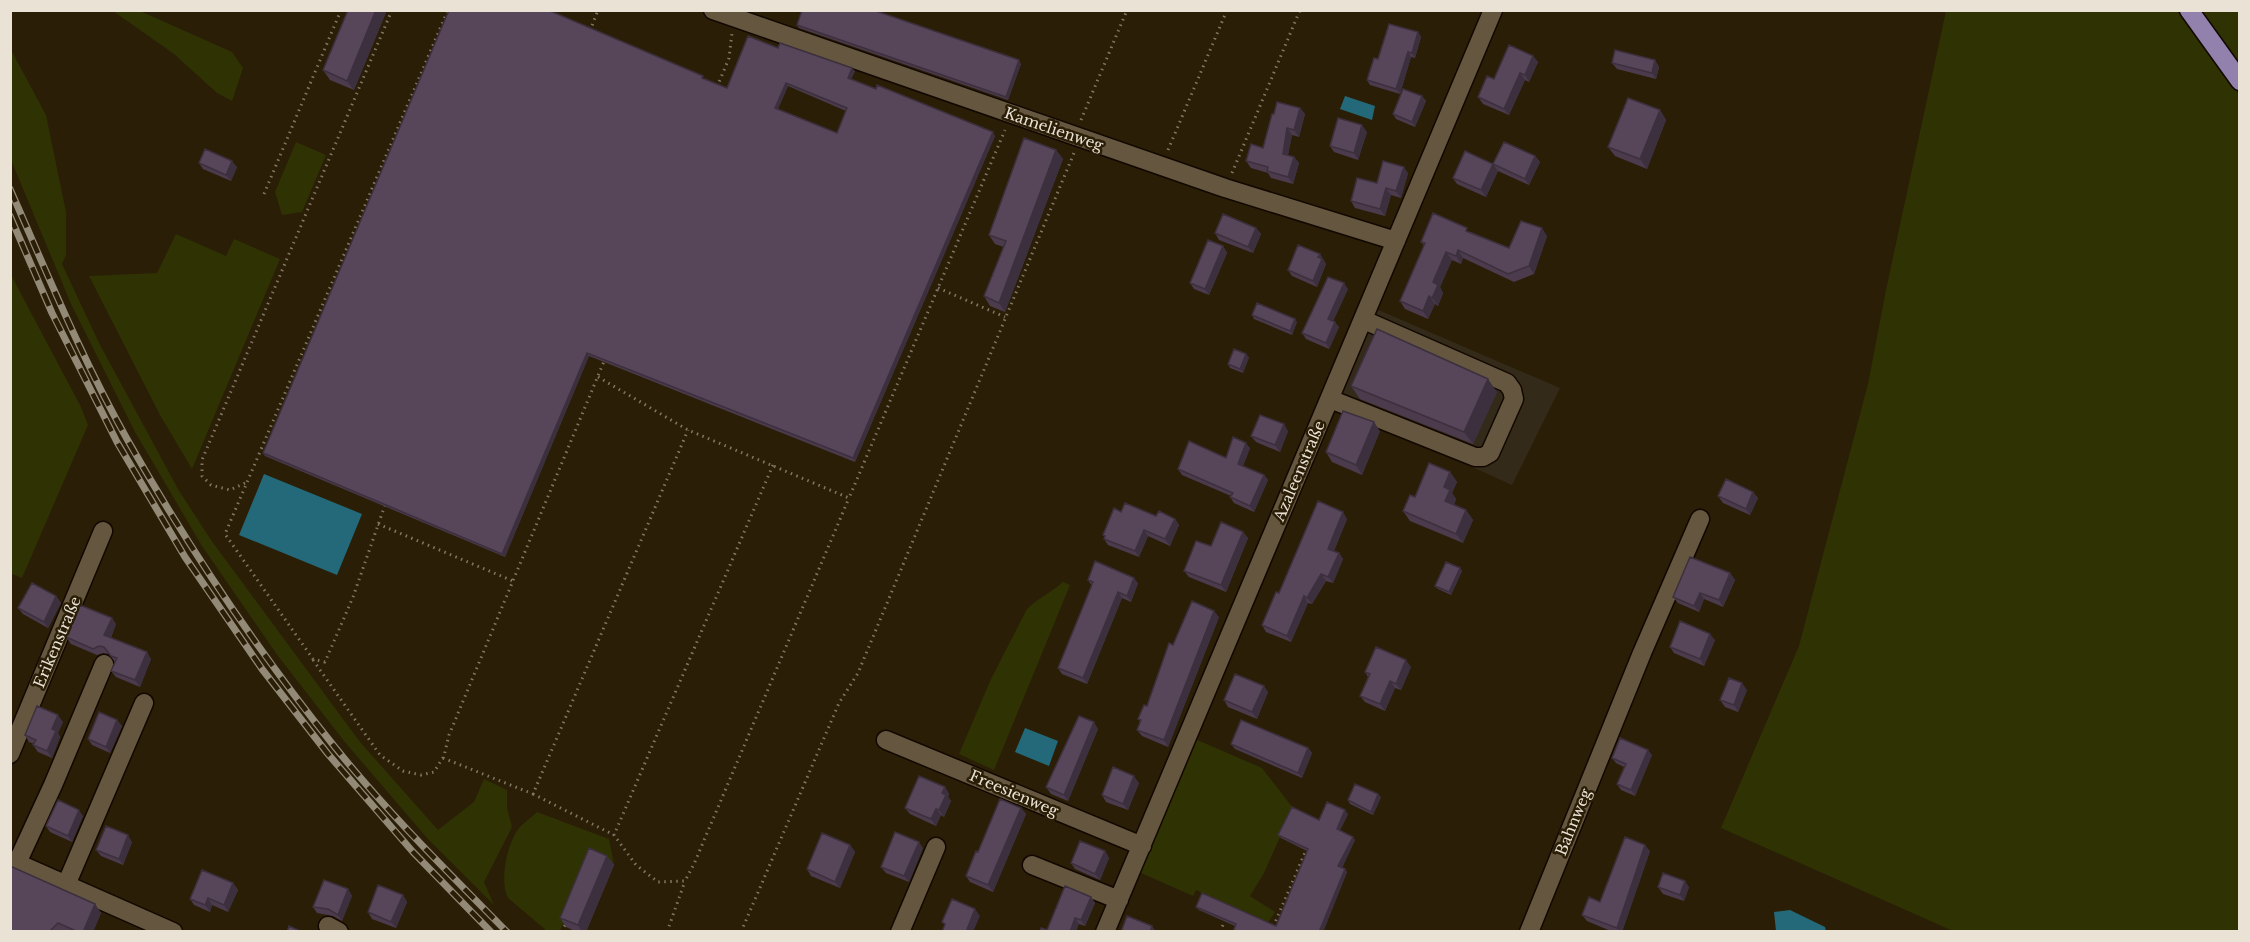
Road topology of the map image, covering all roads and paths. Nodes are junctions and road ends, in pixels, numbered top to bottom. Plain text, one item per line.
1 (341, 10) edge
2 (392, 10) edge
3 (448, 10) edge
4 (598, 10) edge
5 (713, 10) edge
6 (1126, 10) edge
7 (1227, 10) edge
8 (1300, 10) edge
9 (1493, 10) edge
10 (2189, 10) edge
11 (734, 18) junction
12 (585, 41) edge
13 (2240, 81) edge
14 (716, 91) edge
15 (1012, 114) junction
16 (1078, 137) junction
17 (1161, 166) junction
18 (1226, 188) junction
19 (264, 194) dead end
20 (1396, 241) junction
21 (938, 288) junction
22 (1005, 317) junction
23 (1364, 320) junction
24 (607, 355) edge
25 (598, 377) junction
26 (1330, 399) junction
27 (688, 430) junction
28 (772, 465) junction
29 (247, 483) junction
30 (389, 495) edge
31 (849, 498) junction
32 (1700, 519) dead end
33 (378, 524) junction
34 (104, 531) dead end
35 (513, 581) junction
36 (313, 659) junction
37 (104, 664) dead end
38 (144, 703) dead end
39 (886, 740) dead end
40 (10, 754) edge
41 (442, 758) junction
42 (533, 794) junction
43 (614, 835) junction
44 (1313, 843) edge
45 (1142, 846) junction
46 (936, 847) dead end
47 (14, 862) edge
48 (1032, 865) dead end
49 (685, 881) junction
50 (66, 885) junction
51 (1119, 900) junction
52 (567, 921) edge
53 (1223, 926) edge
54 (173, 932) edge
55 (562, 932) edge
56 (667, 932) edge
57 (741, 932) edge
58 (900, 932) edge
59 (1106, 932) edge
60 (1220, 932) edge
61 (1271, 932) edge
62 (1529, 932) edge

1 - 19 path
2 - 29 path
3 - 29 path
4 - 12 path
5 - 11 street, Kamelienweg
6 - 16 path
7 - 17 path
8 - 18 path
9 - 20 street, Azaleenstraße
10 - 13 main road
11 - 14 path
11 - 15 street, Kamelienweg
15 - 16 street, Kamelienweg
15 - 21 path
16 - 17 street, Kamelienweg
16 - 22 path
17 - 18 street, Kamelienweg
18 - 20 street, Kamelienweg
20 - 23 street, Azaleenstraße
21 - 22 path
21 - 31 path
22 - 57 path
23 - 26 street, Azaleenstraße
23 - 26 street
24 - 25 path
25 - 27 path
25 - 35 path
26 - 45 street, Azaleenstraße
27 - 28 path
27 - 42 path
28 - 31 path
28 - 43 path
29 - 36 path
30 - 33 path
31 - 49 path
32 - 62 street, Bahnweg
33 - 35 path
33 - 36 path
34 - 40 street, Erikenstraße
35 - 41 path
36 - 41 path
37 - 47 street
38 - 50 street
39 - 45 street, Freesienweg
41 - 42 path
42 - 43 path
43 - 49 path
44 - 61 path
45 - 51 street, Azaleenstraße
46 - 58 street
47 - 50 street
48 - 51 street
49 - 56 path
50 - 54 street
51 - 59 street, Azaleenstraße
52 - 55 path
53 - 60 path

